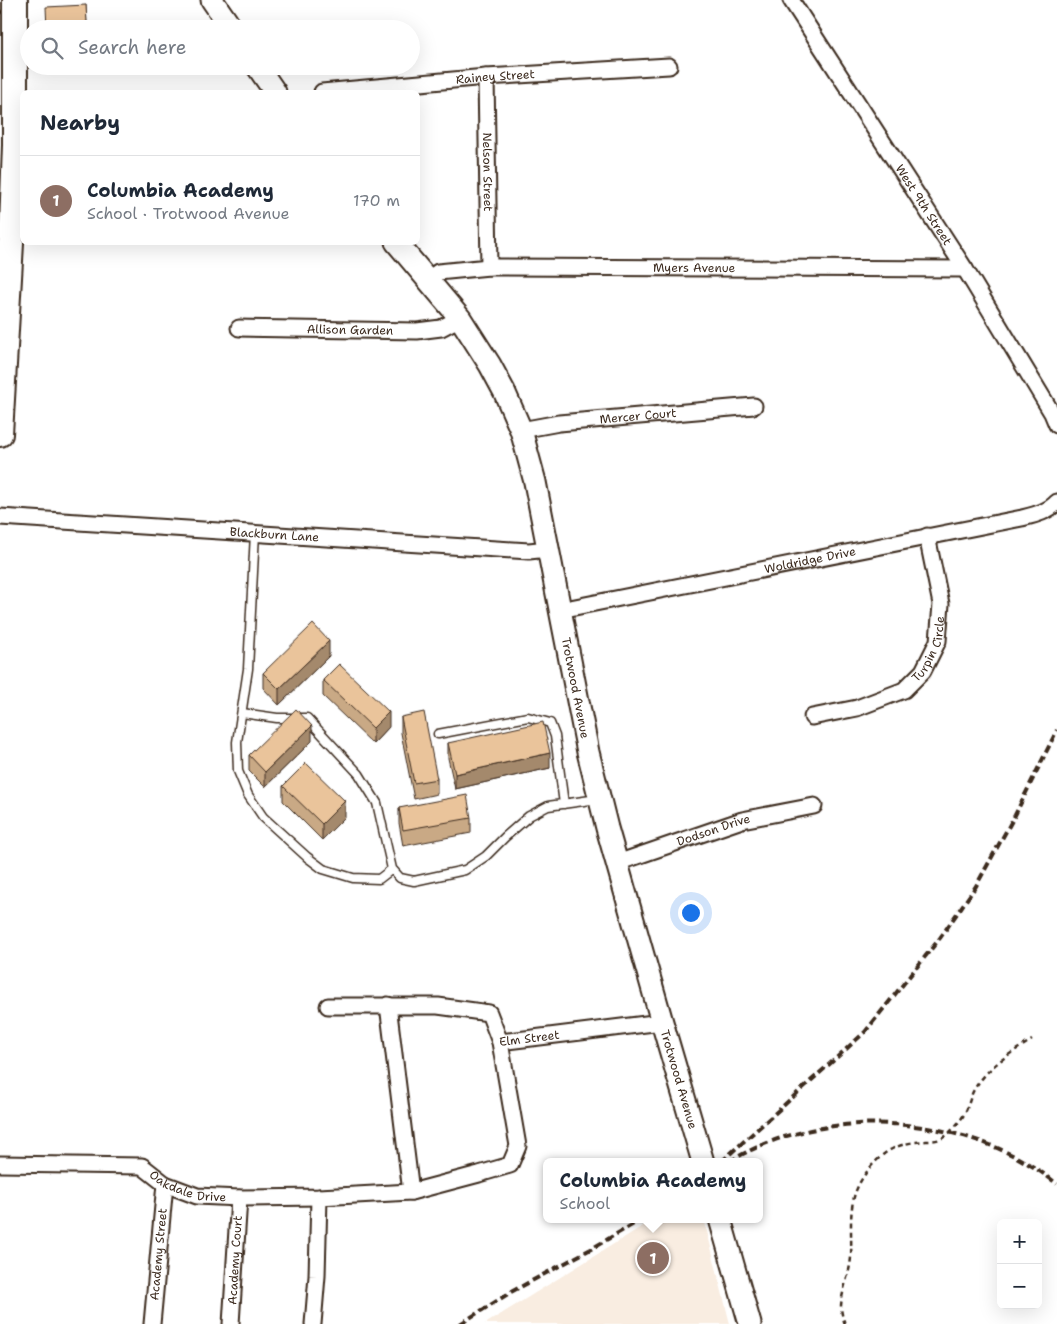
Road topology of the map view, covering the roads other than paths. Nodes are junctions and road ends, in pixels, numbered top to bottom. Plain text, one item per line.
1 (15, 0) edge
2 (212, 0) edge
3 (791, 0) edge
4 (226, 20) edge
5 (669, 66) dead end
6 (263, 75) edge
7 (486, 77) junction
8 (274, 90) edge
9 (344, 90) edge
10 (6, 226) edge
11 (398, 245) edge
12 (489, 268) junction
13 (965, 269) junction
14 (427, 280) junction
15 (460, 318) junction
16 (239, 328) dead end
17 (1, 406) edge
18 (754, 406) dead end
19 (1055, 416) edge
20 (521, 430) junction
21 (0, 434) edge
22 (1057, 502) edge
23 (0, 516) edge
24 (255, 533) junction
25 (927, 536) junction
26 (548, 549) junction
27 (560, 610) junction
28 (242, 713) junction
29 (812, 717) dead end
30 (438, 734) dead end
31 (600, 799) junction
32 (564, 804) junction
33 (814, 806) dead end
34 (617, 863) junction
35 (392, 869) junction
36 (388, 1005) junction
37 (328, 1006) dead end
38 (662, 1022) junction
39 (500, 1042) junction
40 (702, 1158) edge
41 (0, 1164) edge
42 (165, 1184) junction
43 (411, 1192) junction
44 (319, 1197) junction
45 (239, 1198) junction
46 (722, 1224) edge
47 (152, 1324) edge
48 (231, 1324) edge
49 (313, 1324) edge
50 (750, 1324) edge

1 - 10 main road
2 - 4 main road
3 - 13 street, West 9th Street
5 - 7 street, Rainey Street
6 - 8 main road
7 - 9 street, Rainey Street
7 - 12 street, Nelson Street
10 - 17 main road
11 - 14 main road, Trotwood Avenue
12 - 13 street, Myers Avenue
12 - 14 street, Myers Avenue
13 - 19 street, West 9th Street
14 - 15 main road, Trotwood Avenue
15 - 16 street, Allison Garden
15 - 20 main road, Trotwood Avenue
17 - 21 main road
18 - 20 street, Mercer Court
20 - 26 main road, Trotwood Avenue
22 - 25 street, Woldridge Drive
23 - 24 street, Blackburn Lane
24 - 26 street, Blackburn Lane
24 - 28 lane
25 - 27 street, Woldridge Drive
25 - 29 street, Turpin Circle
26 - 27 main road, Trotwood Avenue
27 - 31 main road, Trotwood Avenue
28 - 35 lane
28 - 35 lane
30 - 32 lane
31 - 32 lane
31 - 34 main road, Trotwood Avenue
32 - 35 lane
33 - 34 street, Dodson Drive
34 - 38 main road, Trotwood Avenue
36 - 37 street, Elm Street
36 - 39 street, Elm Street
36 - 43 street
38 - 39 street, Elm Street
38 - 40 main road, Trotwood Avenue
39 - 43 street, Oakdale Drive
41 - 42 street, Oakdale Drive
42 - 45 street, Oakdale Drive
42 - 47 street, Academy Street
43 - 44 street, Oakdale Drive
44 - 45 street, Oakdale Drive
44 - 49 street
45 - 48 street, Academy Court
46 - 50 main road

